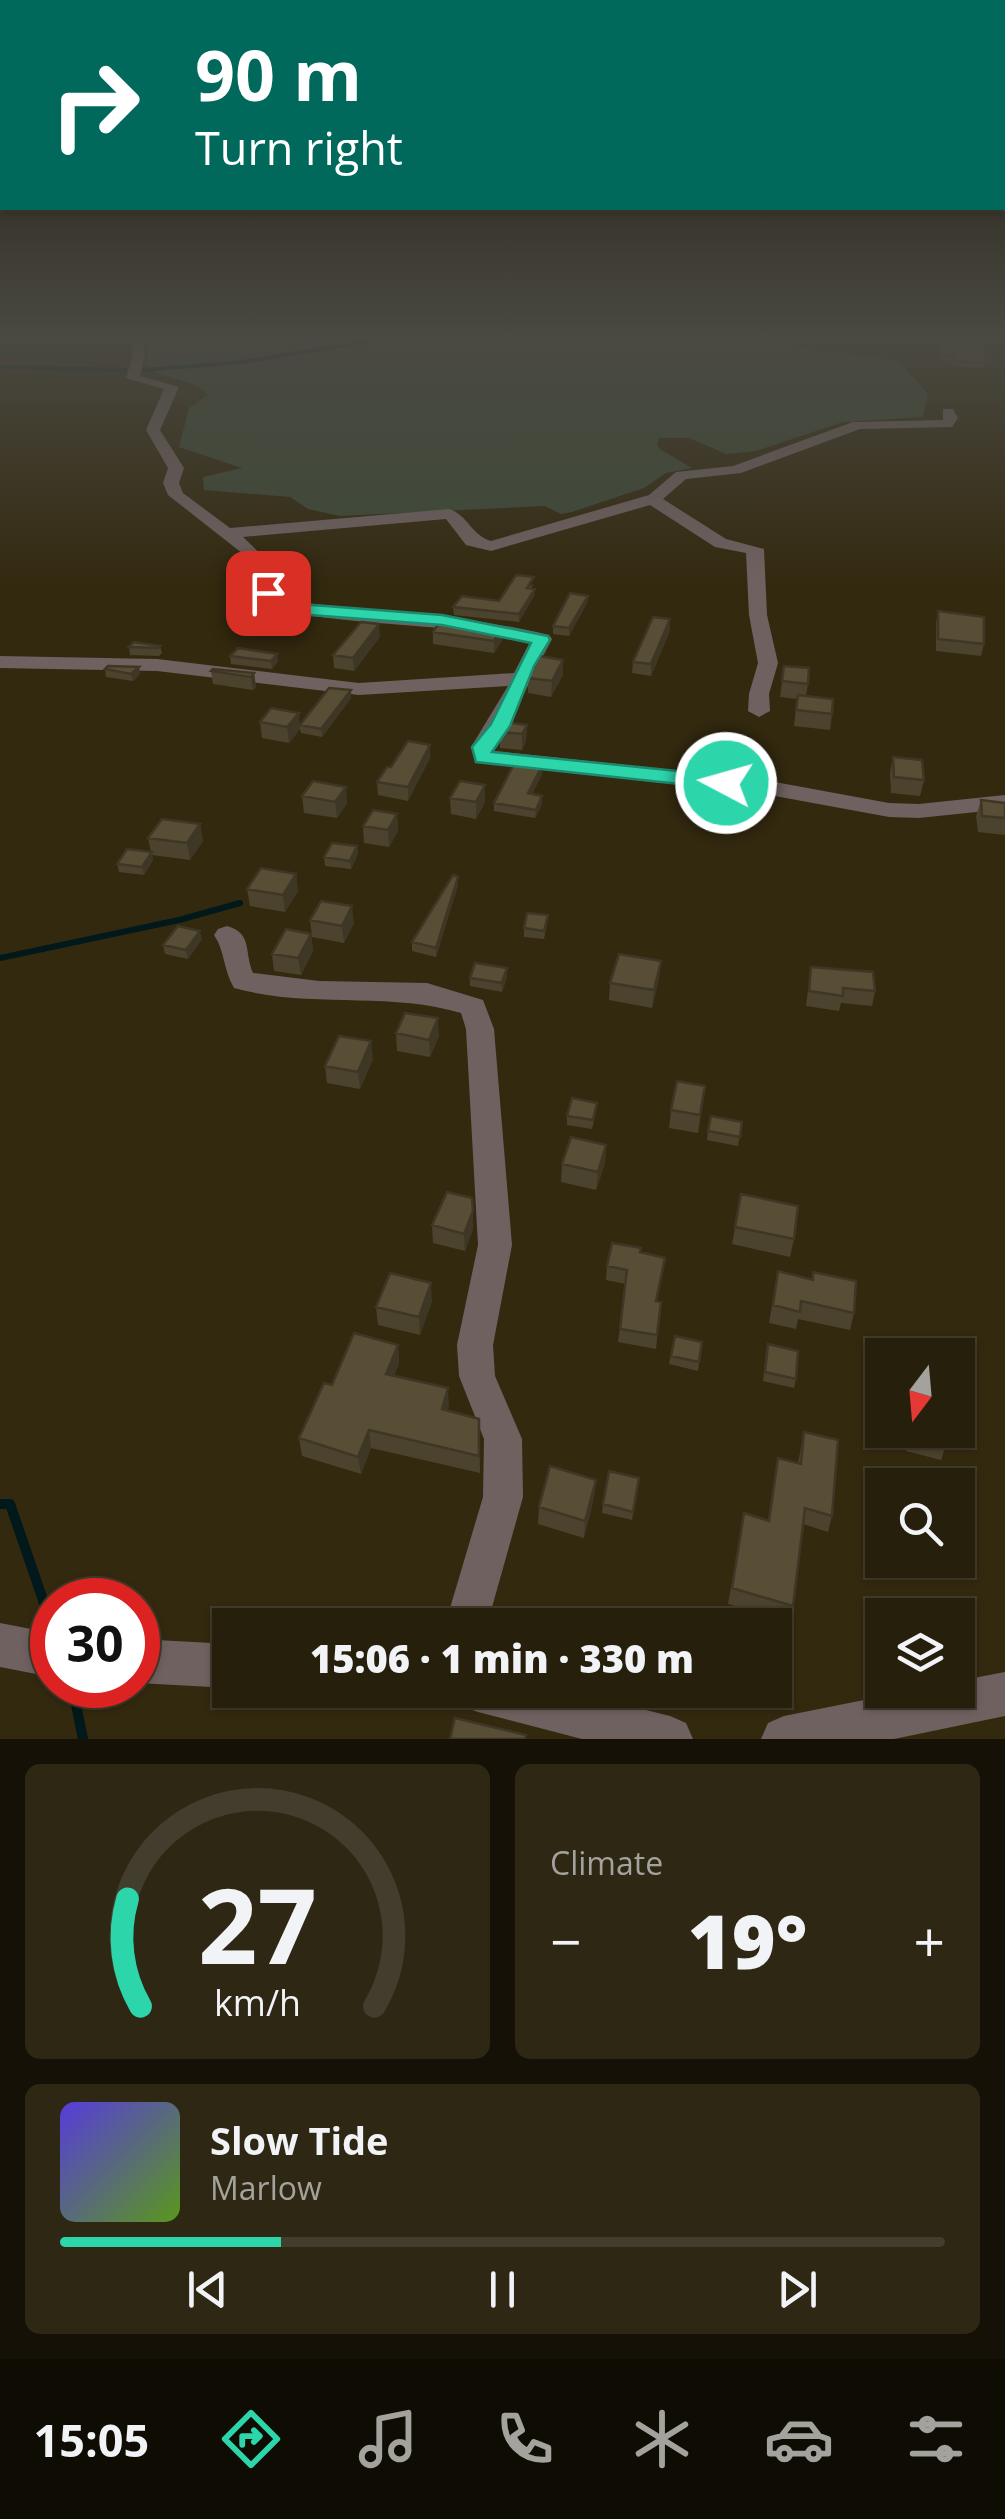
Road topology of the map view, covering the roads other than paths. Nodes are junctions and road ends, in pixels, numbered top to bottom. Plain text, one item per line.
1 (156, 422) edge
2 (871, 422) edge
3 (878, 422) edge
4 (949, 422) edge
5 (652, 499) junction
6 (228, 533) junction
7 (0, 662) edge
8 (520, 678) junction
9 (759, 710) dead end
10 (1005, 802) edge
11 (227, 936) dead end
12 (471, 1608) edge
13 (160, 1663) edge
14 (212, 1665) edge
15 (1005, 1694) edge
16 (549, 1708) edge
17 (670, 1739) edge
18 (784, 1739) edge

1 - 6 street
2 - 5 street
3 - 4 street
5 - 6 street
5 - 9 street
6 - 8 street
7 - 8 street
8 - 10 street
11 - 12 street
13 - 14 street
15 - 18 street
16 - 17 street

